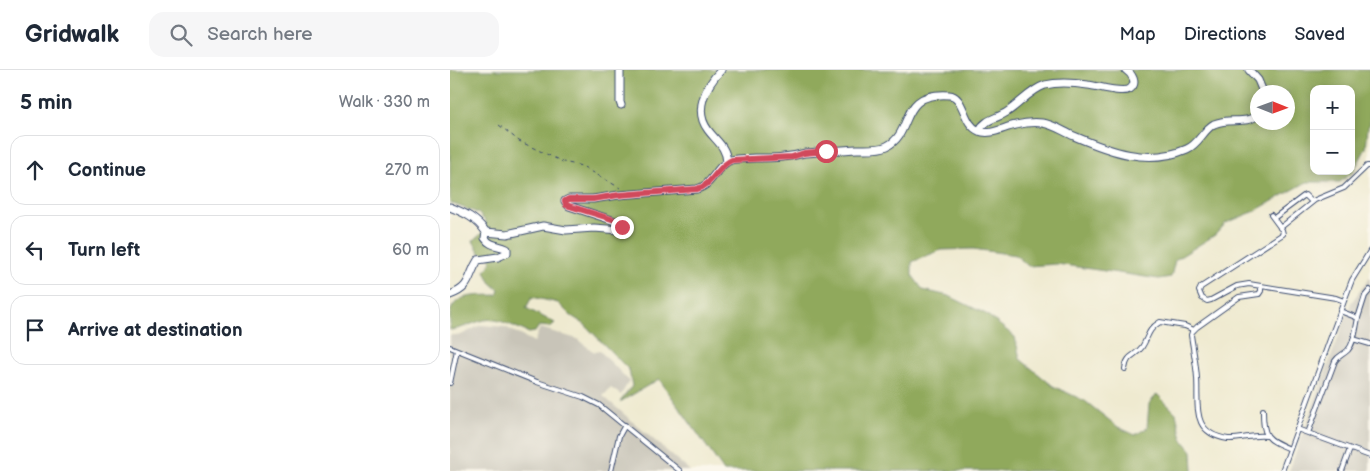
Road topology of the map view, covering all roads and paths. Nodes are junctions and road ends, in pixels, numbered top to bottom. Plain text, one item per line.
1 (620, 70) edge
2 (721, 70) edge
3 (1126, 70) edge
4 (1249, 70) edge
5 (1260, 85) edge
6 (621, 105) dead end
7 (1250, 118) edge
8 (499, 125) dead end
9 (979, 131) junction
10 (728, 162) junction
11 (1370, 166) edge
12 (628, 195) junction
13 (1312, 202) junction
14 (450, 207) edge
15 (1280, 228) junction
16 (486, 232) junction
17 (1370, 251) edge
18 (1261, 286) junction
19 (1370, 290) edge
20 (450, 295) edge
21 (1344, 301) junction
22 (1340, 311) junction
23 (1358, 318) junction
24 (1194, 330) junction
25 (1353, 339) junction
26 (1370, 344) edge
27 (450, 347) edge
28 (458, 350) junction
29 (1125, 368) dead end
30 (450, 383) edge
31 (1263, 410) dead end
32 (624, 425) junction
33 (1298, 429) junction
34 (1308, 433) junction
35 (1266, 436) junction
36 (1290, 449) junction
37 (1350, 449) junction
38 (1370, 455) edge
39 (611, 471) edge
40 (680, 471) edge
41 (1282, 471) edge
42 (1342, 471) edge

1 - 6 street
2 - 10 street
3 - 9 street
4 - 5 street
7 - 9 street
8 - 12 path
9 - 10 street
10 - 12 street
11 - 13 lane
12 - 16 street
13 - 15 lane
13 - 15 lane
14 - 16 street
15 - 18 lane
16 - 20 street
17 - 21 lane
18 - 21 lane
18 - 24 lane
19 - 23 lane
21 - 22 lane
22 - 23 lane
22 - 33 lane
23 - 25 lane
24 - 29 lane
24 - 35 lane
25 - 26 lane
25 - 34 lane
27 - 28 lane
28 - 30 lane
28 - 32 lane
31 - 35 lane
32 - 39 lane
32 - 40 lane
33 - 34 lane
33 - 36 lane
34 - 37 lane
35 - 36 lane
36 - 41 lane
37 - 38 lane
37 - 42 lane

